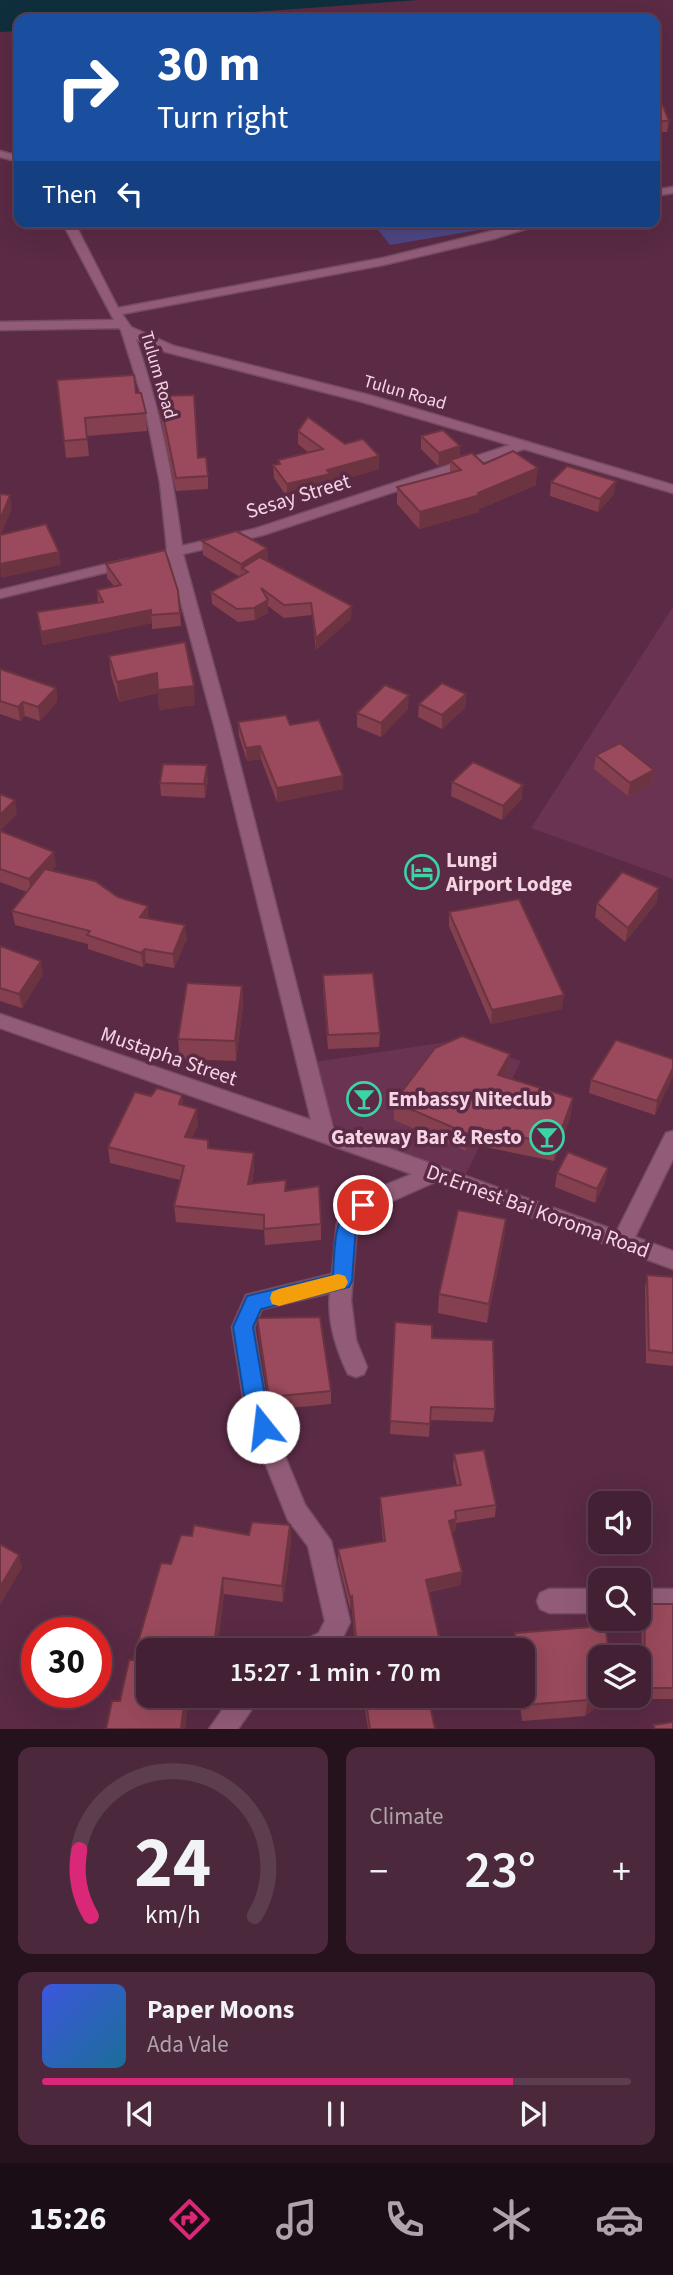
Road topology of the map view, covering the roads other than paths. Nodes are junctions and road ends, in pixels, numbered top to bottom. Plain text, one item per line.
1 (71, 228) edge
2 (521, 228) edge
3 (114, 312) junction
4 (0, 326) edge
5 (125, 327) junction
6 (524, 445) junction
7 (673, 489) edge
8 (175, 551) junction
9 (0, 594) edge
10 (0, 1021) edge
11 (324, 1133) junction
12 (673, 1139) edge
13 (434, 1173) junction
14 (622, 1241) junction
15 (673, 1260) edge
16 (342, 1281) junction
17 (356, 1367) dead end
18 (549, 1601) dead end
19 (588, 1601) edge
20 (651, 1601) edge
21 (673, 1601) edge
22 (330, 1638) edge
23 (239, 1708) edge
24 (222, 1729) edge

1 - 3 street, Tulum Road
2 - 3 street
3 - 5 street, Tulum Road
4 - 5 street
5 - 6 street, Tulun Road
5 - 8 street, Tulum Road
6 - 7 street, Tulun Road
6 - 8 street, Sesay Street
8 - 9 street, Sesay Street
8 - 11 street, Tulum Road
10 - 11 street, Mustapha Street
11 - 13 street, Dr.Ernest Bai Koroma Road
12 - 14 street
13 - 14 street, Dr.Ernest Bai Koroma Road
13 - 16 street
14 - 15 street, Dr.Ernest Bai Koroma Road
16 - 17 street
16 - 22 street
18 - 19 street
20 - 21 street
23 - 24 street

